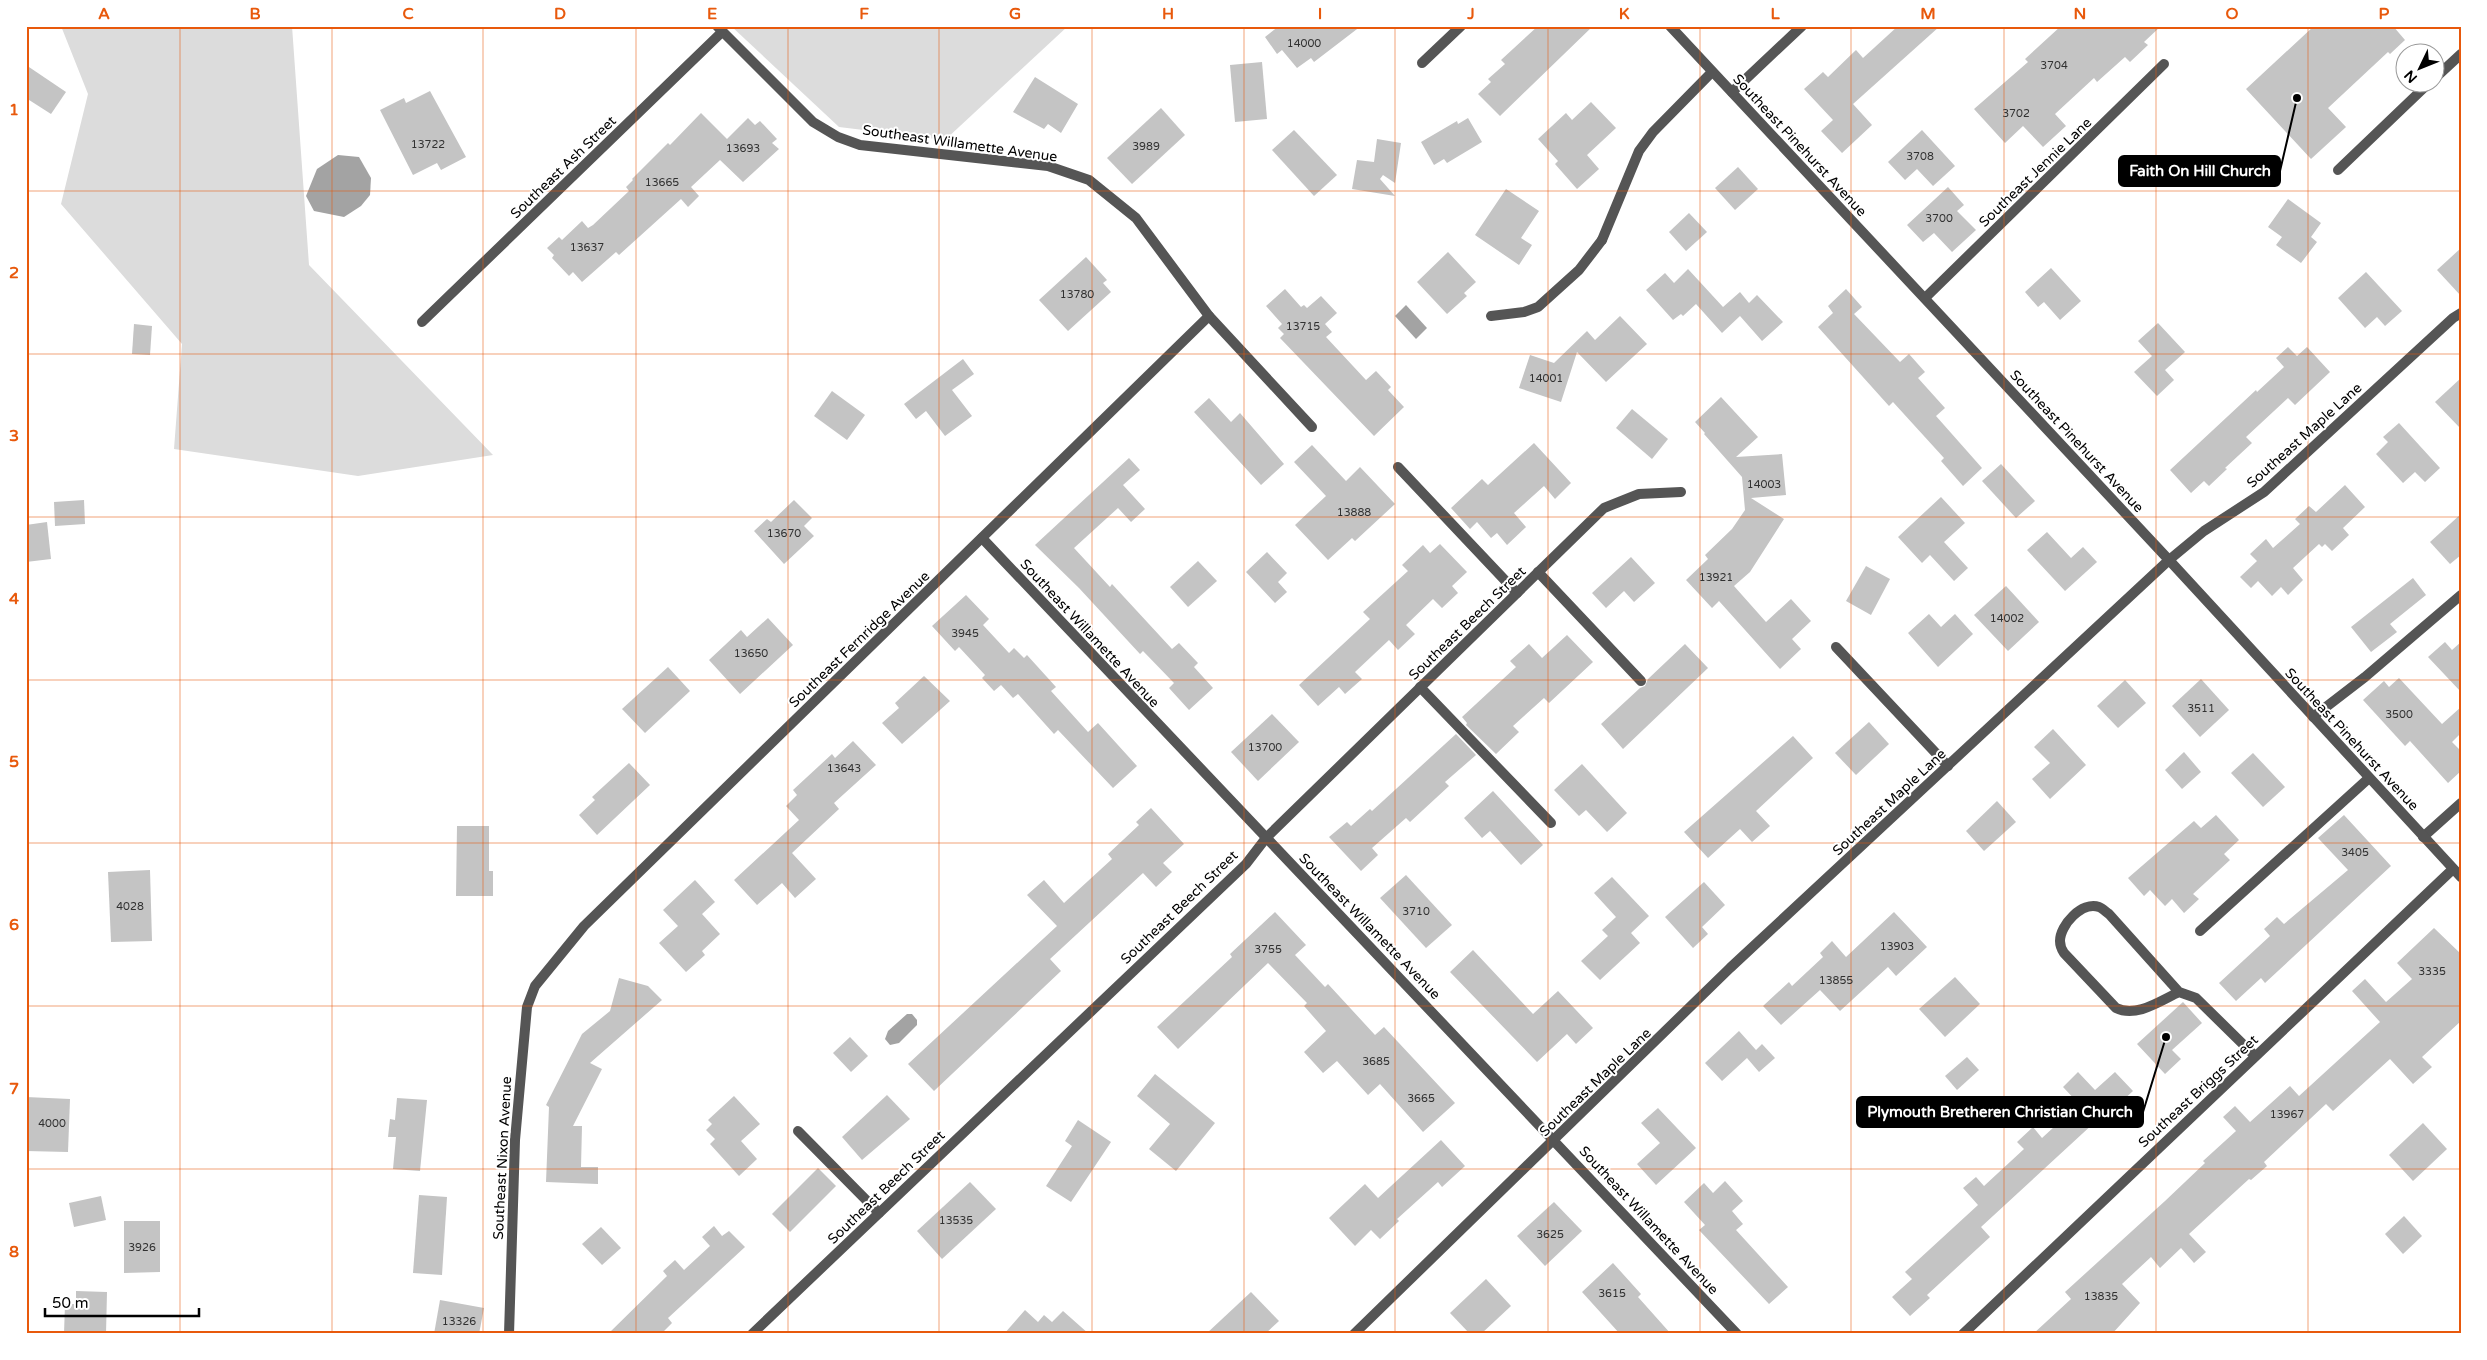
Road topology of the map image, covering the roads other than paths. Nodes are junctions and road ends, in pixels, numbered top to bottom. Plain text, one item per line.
1 (1461, 26) edge
2 (1670, 26) edge
3 (1802, 26) edge
4 (720, 29) edge
5 (2461, 54) edge
6 (1422, 63) dead end
7 (2164, 64) dead end
8 (2444, 69) edge
9 (1712, 72) junction
10 (1732, 92) junction
11 (2420, 92) edge
12 (2338, 170) dead end
13 (1924, 298) junction
14 (2461, 313) edge
15 (1209, 316) junction
16 (1491, 316) dead end
17 (422, 322) dead end
18 (1312, 427) dead end
19 (1398, 467) dead end
20 (1681, 492) dead end
21 (982, 538) junction
22 (2169, 560) junction
23 (1538, 572) junction
24 (1517, 593) junction
25 (2461, 595) edge
26 (1836, 647) dead end
27 (1641, 681) dead end
28 (1420, 687) junction
29 (2313, 717) junction
30 (1948, 766) junction
31 (2369, 778) junction
32 (2461, 803) edge
33 (1551, 823) dead end
34 (2423, 837) junction
35 (1266, 838) junction
36 (2453, 869) junction
37 (2461, 877) edge
38 (2200, 931) dead end
39 (535, 986) joint
40 (2179, 992) junction
41 (2256, 1056) junction
42 (798, 1131) dead end
43 (1555, 1140) junction
44 (878, 1213) junction
45 (508, 1334) edge
46 (752, 1334) edge
47 (1354, 1334) edge
48 (1737, 1334) edge
49 (1962, 1334) edge

1 - 6 street
2 - 9 street, Southeast Pinehurst Avenue
3 - 10 street
4 - 15 street, Southeast Willamette Avenue
4 - 17 street, Southeast Ash Street
5 - 8 street
7 - 13 street, Southeast Jennie Lane
9 - 10 street, Southeast Pinehurst Avenue
9 - 16 street
10 - 13 street, Southeast Pinehurst Avenue
11 - 12 street
13 - 22 street, Southeast Pinehurst Avenue
14 - 22 street, Southeast Maple Lane
15 - 18 street, Southeast Willamette Avenue
15 - 21 street, Southeast Fernridge Avenue
19 - 24 street
20 - 23 street, Southeast Beech Street
21 - 35 street, Southeast Willamette Avenue
21 - 39 street, Southeast Fernridge Avenue
22 - 29 street, Southeast Pinehurst Avenue
22 - 30 street, Southeast Maple Lane
23 - 24 street, Southeast Beech Street
23 - 27 street
24 - 28 street, Southeast Beech Street
25 - 29 street
26 - 30 street
28 - 33 street
28 - 35 street, Southeast Beech Street
29 - 31 street, Southeast Pinehurst Avenue
30 - 43 street, Southeast Maple Lane
31 - 34 street, Southeast Pinehurst Avenue
31 - 38 street
32 - 34 street
34 - 36 street, Southeast Pinehurst Avenue
35 - 43 street, Southeast Willamette Avenue
35 - 44 street, Southeast Beech Street
36 - 37 street, Southeast Pinehurst Avenue
36 - 41 street, Southeast Briggs Street
39 - 45 street, Southeast Nixon Avenue
40 - 40 street
40 - 41 street
41 - 49 street, Southeast Briggs Street
42 - 44 street
43 - 47 street, Southeast Maple Lane
43 - 48 street, Southeast Willamette Avenue
44 - 46 street, Southeast Beech Street

